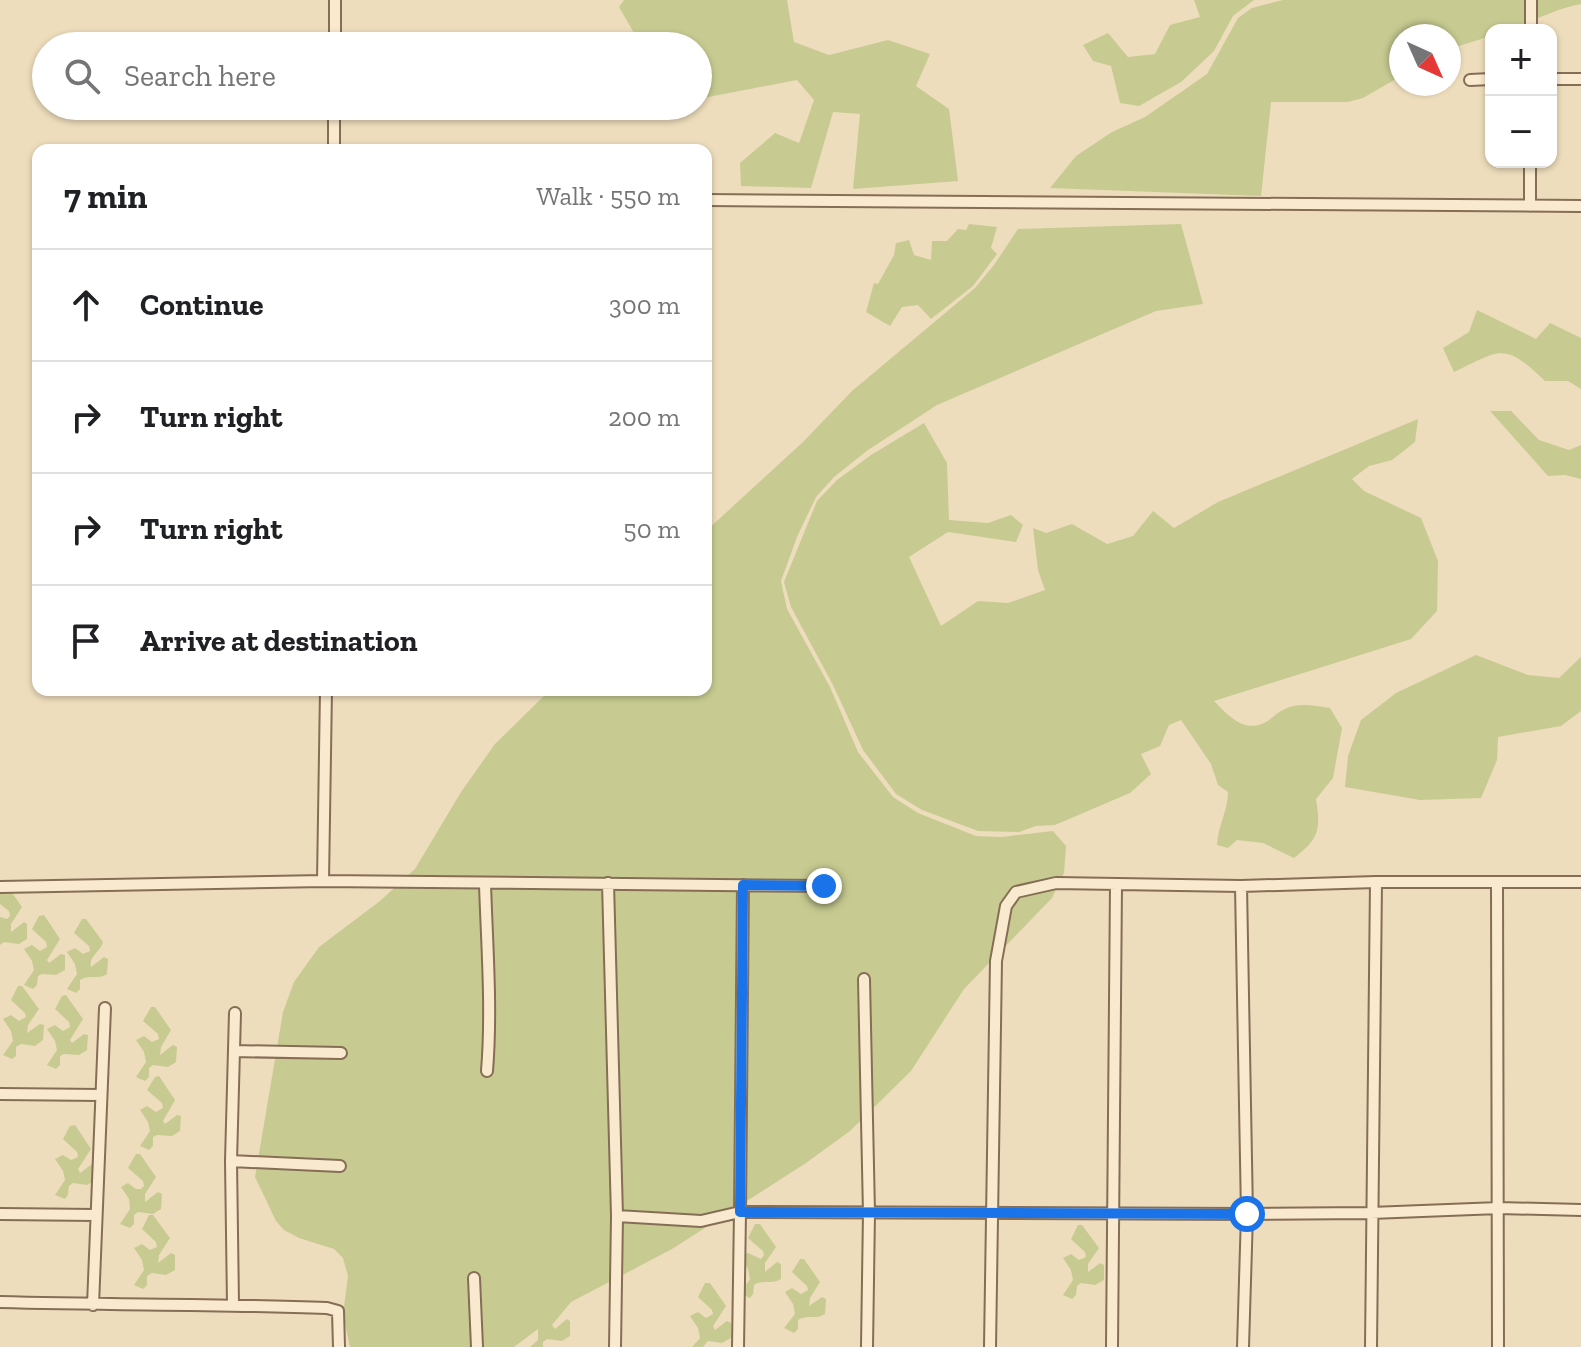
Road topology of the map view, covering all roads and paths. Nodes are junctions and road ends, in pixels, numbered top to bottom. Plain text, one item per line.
1 (335, 0) edge
2 (1531, 0) edge
3 (1531, 24) edge
4 (335, 32) edge
5 (1485, 79) edge
6 (1557, 79) edge
7 (1581, 79) edge
8 (1470, 80) dead end
9 (334, 120) edge
10 (334, 144) edge
11 (1530, 168) edge
12 (712, 200) edge
13 (1530, 206) junction
14 (1581, 206) edge
15 (326, 696) edge
16 (323, 881) junction
17 (1376, 882) junction
18 (1581, 882) edge
19 (608, 883) junction
20 (1497, 883) junction
21 (485, 884) junction
22 (743, 885) junction
23 (1116, 885) junction
24 (824, 886) dead end
25 (1241, 886) junction
26 (0, 887) edge
27 (864, 979) dead end
28 (105, 1008) dead end
29 (235, 1013) dead end
30 (234, 1051) junction
31 (341, 1053) dead end
32 (487, 1071) dead end
33 (0, 1094) edge
34 (101, 1095) junction
35 (231, 1161) junction
36 (340, 1166) dead end
37 (1499, 1208) junction
38 (1581, 1210) edge
39 (740, 1212) junction
40 (991, 1212) junction
41 (869, 1213) junction
42 (1371, 1213) junction
43 (0, 1214) edge
44 (1113, 1214) junction
45 (1247, 1214) junction
46 (96, 1215) junction
47 (617, 1216) junction
48 (474, 1278) dead end
49 (0, 1302) edge
50 (233, 1304) junction
51 (93, 1305) junction
52 (339, 1347) edge
53 (477, 1347) edge
54 (615, 1347) edge
55 (738, 1347) edge
56 (867, 1347) edge
57 (990, 1347) edge
58 (1112, 1347) edge
59 (1243, 1347) edge
60 (1371, 1347) edge
61 (1498, 1347) edge

1 - 4 street
2 - 3 street
5 - 8 street
6 - 7 street
9 - 10 street
11 - 13 street
12 - 13 street
13 - 14 street
15 - 16 street
16 - 21 street
16 - 26 street
17 - 20 street
17 - 25 street
17 - 42 street
18 - 20 street
19 - 21 street
19 - 22 street
19 - 47 street
20 - 37 street
21 - 32 street
22 - 24 street
22 - 39 street
23 - 25 street
23 - 40 street
23 - 44 street
25 - 45 street
27 - 41 street
28 - 34 street
29 - 30 street
30 - 31 street
30 - 35 street
33 - 34 street
34 - 46 street
35 - 36 street
35 - 50 street
37 - 38 street
37 - 42 street
37 - 61 street
39 - 41 street
39 - 47 street
39 - 55 street
40 - 41 street
40 - 44 street
40 - 57 street
41 - 56 street
42 - 45 street
42 - 60 street
43 - 46 street
44 - 45 street
44 - 58 street
45 - 59 street
46 - 51 street
47 - 54 street
48 - 53 street
49 - 51 street
50 - 51 street
50 - 52 street

